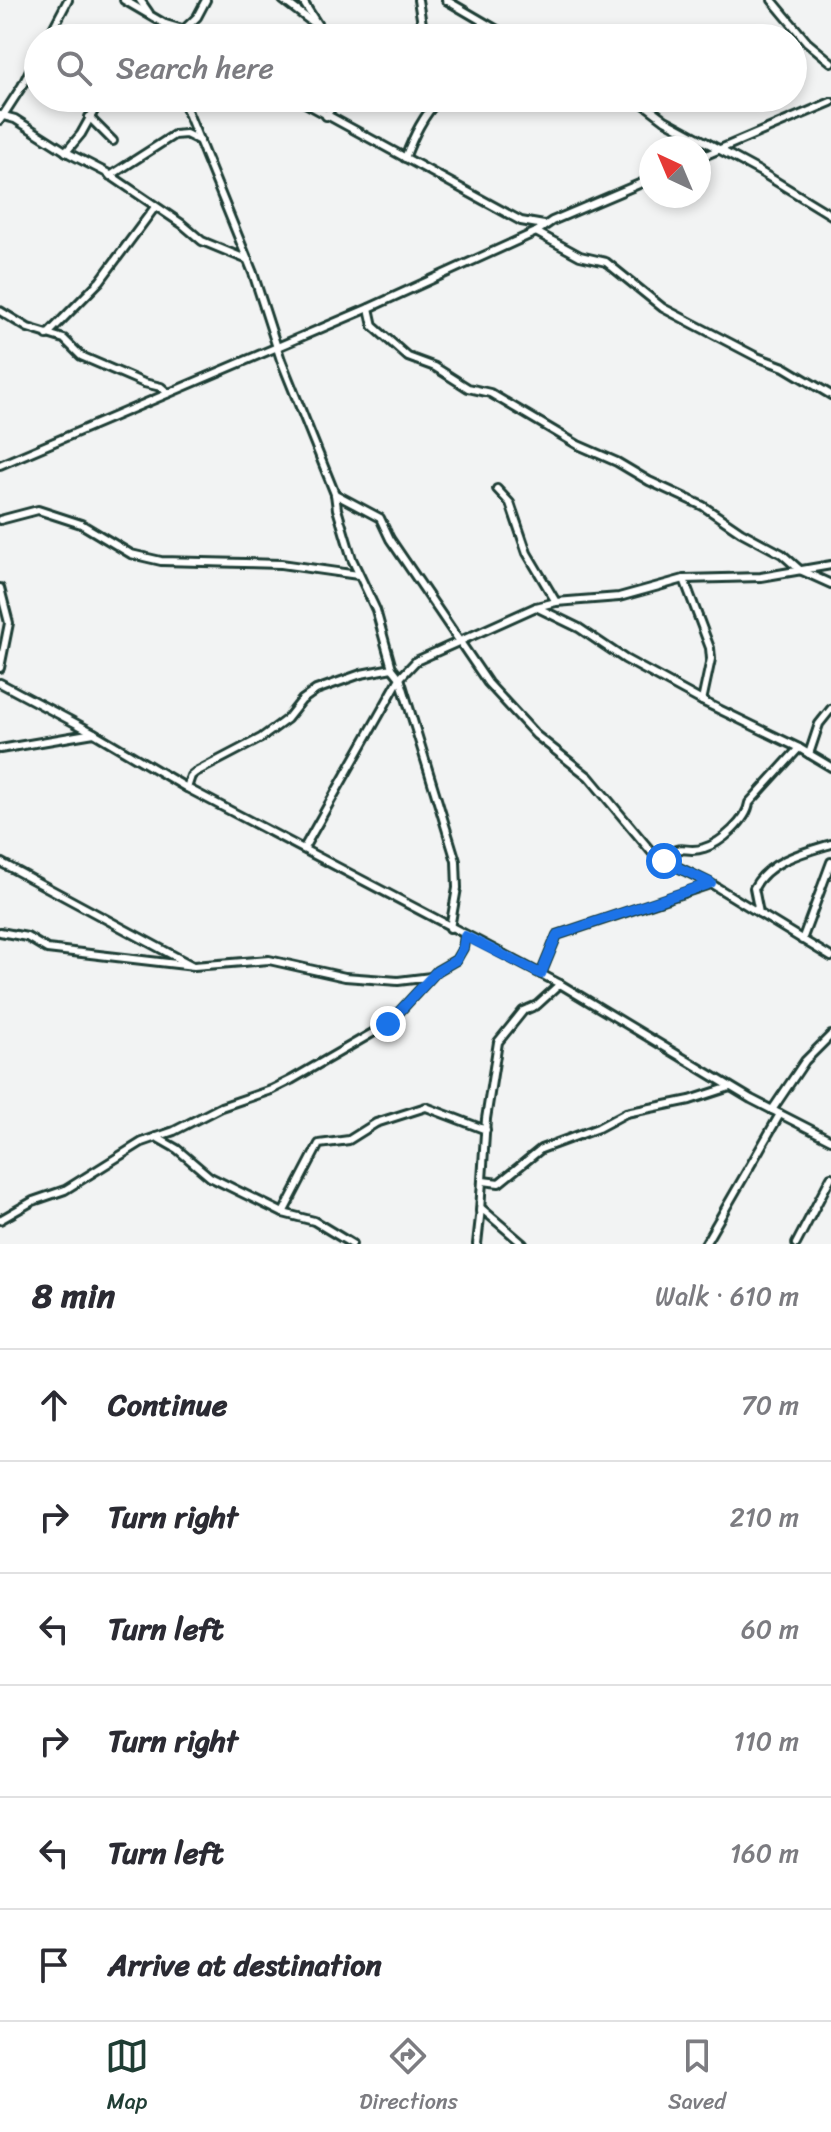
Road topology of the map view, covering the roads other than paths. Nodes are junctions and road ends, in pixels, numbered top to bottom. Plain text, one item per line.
1 (68, 0) edge
2 (124, 0) edge
3 (206, 0) edge
4 (283, 0) edge
5 (302, 0) edge
6 (418, 0) edge
7 (446, 0) edge
8 (772, 0) edge
9 (137, 2) edge
10 (484, 23) edge
11 (55, 24) edge
12 (165, 24) edge
13 (188, 24) edge
14 (315, 24) edge
15 (315, 24) edge
16 (422, 24) edge
17 (792, 24) edge
18 (807, 42) edge
19 (831, 62) edge
20 (24, 82) edge
21 (831, 102) edge
22 (92, 112) edge
23 (188, 112) edge
24 (319, 112) edge
25 (328, 112) edge
26 (427, 112) edge
27 (654, 112) edge
28 (326, 116) junction
29 (1, 117) edge
30 (89, 117) junction
31 (113, 141) dead end
32 (200, 141) junction
33 (721, 149) junction
34 (66, 152) junction
35 (711, 153) edge
36 (405, 158) junction
37 (110, 176) junction
38 (639, 184) edge
39 (155, 207) junction
40 (831, 215) edge
41 (546, 225) junction
42 (536, 232) junction
43 (248, 260) junction
44 (369, 308) junction
45 (0, 311) edge
46 (47, 335) junction
47 (278, 346) junction
48 (168, 393) junction
49 (831, 395) edge
50 (0, 465) edge
51 (497, 489) dead end
52 (335, 494) junction
53 (0, 520) edge
54 (831, 565) edge
55 (800, 570) junction
56 (358, 575) junction
57 (684, 579) junction
58 (831, 584) edge
59 (0, 588) edge
60 (556, 602) junction
61 (536, 607) junction
62 (461, 640) junction
63 (0, 668) edge
64 (392, 668) junction
65 (400, 678) junction
66 (0, 683) edge
67 (702, 701) junction
68 (831, 709) edge
69 (94, 733) junction
70 (799, 748) junction
71 (0, 749) edge
72 (809, 754) junction
73 (831, 767) edge
74 (187, 788) junction
75 (831, 844) edge
76 (304, 848) junction
77 (664, 861) junction
78 (0, 862) edge
79 (831, 862) edge
80 (711, 883) junction
81 (759, 913) junction
82 (450, 928) junction
83 (0, 932) edge
84 (465, 936) junction
85 (802, 940) junction
86 (831, 957) edge
87 (194, 966) junction
88 (541, 974) junction
89 (431, 977) junction
90 (560, 984) junction
91 (831, 1035) edge
92 (730, 1087) junction
93 (772, 1110) junction
94 (780, 1114) junction
95 (486, 1130) junction
96 (156, 1137) junction
97 (831, 1140) edge
98 (831, 1177) edge
99 (483, 1181) junction
100 (480, 1211) junction
101 (283, 1213) junction
102 (0, 1220) edge
103 (352, 1244) edge
104 (477, 1244) edge
105 (523, 1244) edge
106 (705, 1244) edge
107 (796, 1244) edge

1 - 11 street
2 - 9 street
3 - 13 street
4 - 14 street
5 - 15 street
6 - 16 street
7 - 10 street
8 - 17 street
9 - 12 street
18 - 19 street
20 - 29 street
21 - 33 street
22 - 30 street
23 - 32 street
24 - 28 street
25 - 28 street
26 - 36 street
27 - 33 street
28 - 36 street
29 - 34 street
30 - 31 street
30 - 34 street
32 - 37 street
32 - 43 street
33 - 35 street
33 - 40 street
34 - 37 street
36 - 41 street
37 - 39 street
38 - 41 street
39 - 43 street
39 - 46 street
41 - 42 street
42 - 44 street
42 - 49 street
43 - 47 street
44 - 47 street
44 - 55 street
45 - 46 street
46 - 48 street
47 - 48 street
47 - 52 street
48 - 50 street
51 - 60 street
52 - 56 street
52 - 62 street
53 - 56 street
54 - 55 street
55 - 57 street
55 - 58 street
56 - 64 street
57 - 60 street
57 - 67 street
59 - 63 street
60 - 61 street
61 - 62 street
61 - 67 street
62 - 65 street
62 - 77 street
64 - 65 street
64 - 74 street
65 - 76 street
65 - 82 street
66 - 69 street
67 - 70 street
68 - 72 street
69 - 71 street
69 - 74 street
70 - 72 street
70 - 77 street
72 - 73 street
74 - 76 street
75 - 81 street
76 - 82 street
77 - 80 street
78 - 87 street
79 - 85 street
80 - 81 street
80 - 88 street
81 - 85 street
82 - 84 street
83 - 87 street
84 - 88 street
84 - 89 street
85 - 86 street
87 - 89 street
88 - 90 street
89 - 96 street
90 - 92 street
90 - 95 street
91 - 93 street
92 - 93 street
92 - 99 street
93 - 94 street
94 - 97 street
94 - 106 street
95 - 99 street
95 - 101 street
96 - 101 street
96 - 102 street
98 - 107 street
99 - 100 street
100 - 104 street
100 - 105 street
101 - 103 street

